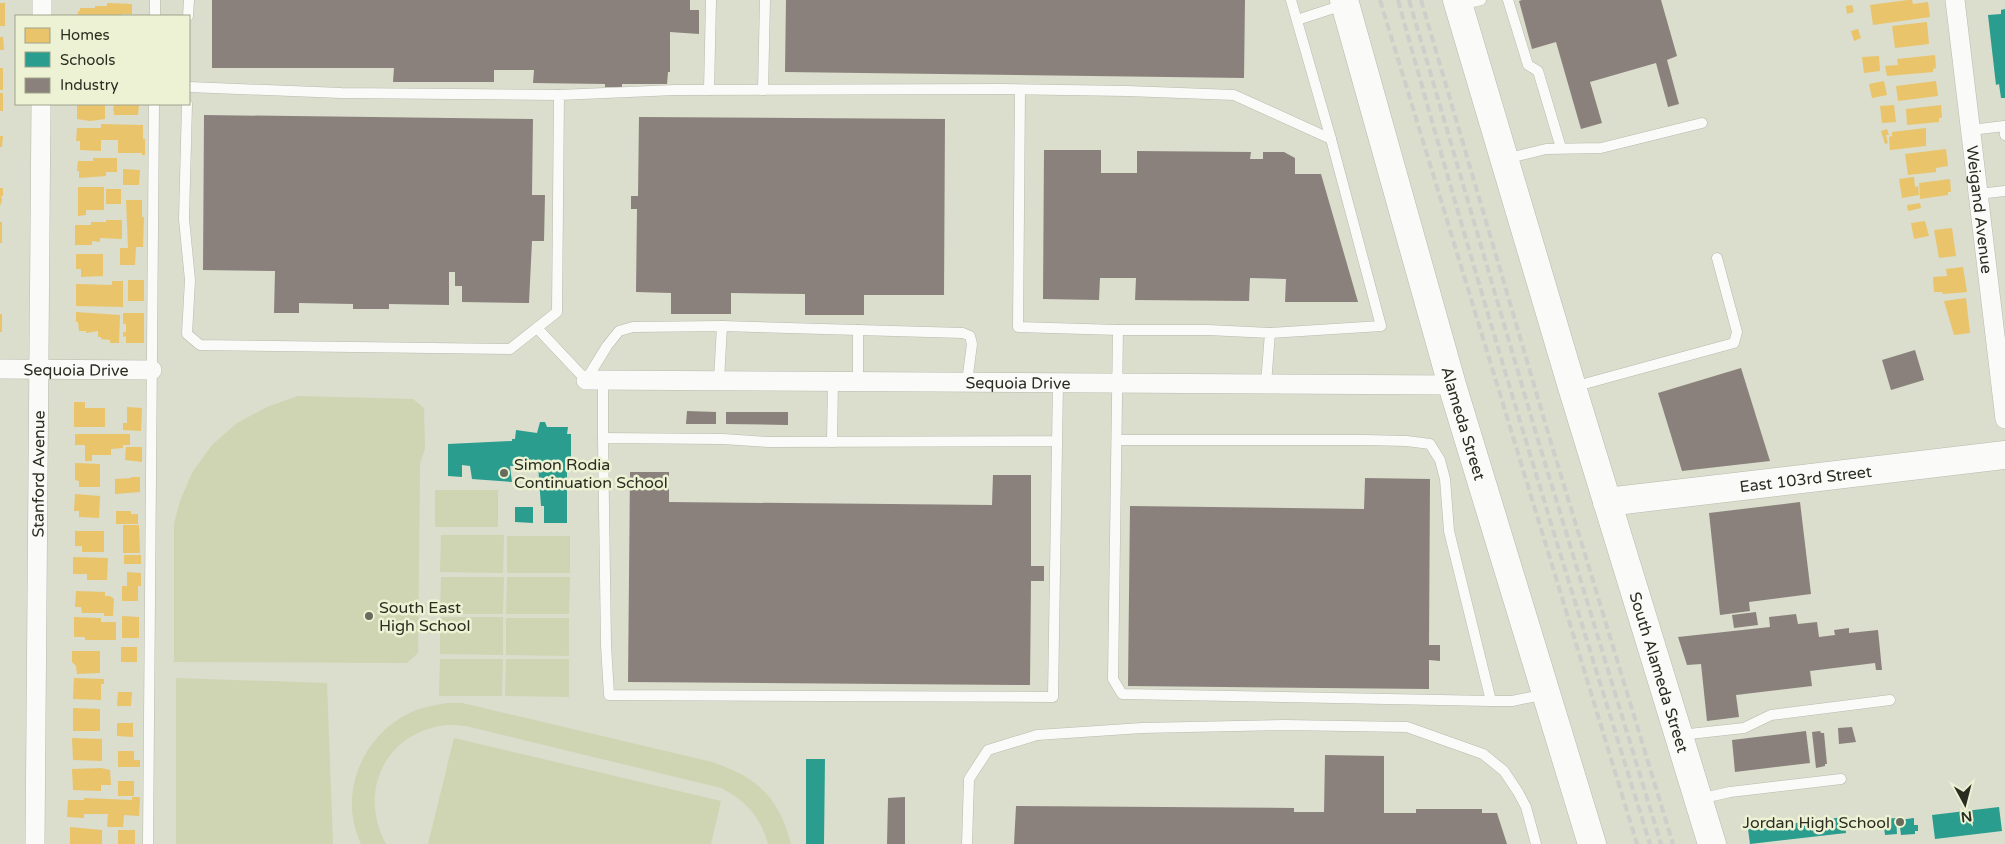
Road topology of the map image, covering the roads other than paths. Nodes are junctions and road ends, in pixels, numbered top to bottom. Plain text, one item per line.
1 (42, 0) edge
2 (155, 0) edge
3 (189, 0) edge
4 (711, 0) edge
5 (764, 0) edge
6 (1291, 0) edge
7 (1508, 0) edge
8 (1955, 0) edge
9 (1345, 2) edge
10 (1465, 2) edge
11 (42, 15) edge
12 (155, 15) edge
13 (188, 15) edge
14 (1297, 20) junction
15 (190, 87) edge
16 (709, 90) junction
17 (763, 90) junction
18 (1020, 90) junction
19 (559, 95) junction
20 (41, 105) edge
21 (154, 105) edge
22 (187, 105) edge
23 (1702, 123) dead end
24 (1971, 130) junction
25 (2005, 135) edge
26 (1331, 139) junction
27 (1561, 148) junction
28 (1504, 160) junction
29 (2005, 191) edge
30 (1978, 194) junction
31 (1717, 258) dead end
32 (722, 326) junction
33 (536, 328) junction
34 (858, 330) junction
35 (1118, 330) junction
36 (2000, 331) edge
37 (1270, 333) junction
38 (0, 369) edge
39 (39, 369) junction
40 (152, 370) junction
41 (595, 380) junction
42 (719, 380) junction
43 (833, 381) junction
44 (858, 381) junction
45 (967, 382) junction
46 (1058, 382) junction
47 (1116, 383) junction
48 (1266, 384) junction
49 (1452, 385) junction
50 (1572, 387) junction
51 (2005, 419) edge
52 (604, 438) junction
53 (1117, 440) junction
54 (1057, 441) junction
55 (832, 442) junction
56 (2005, 455) edge
57 (1608, 502) junction
58 (1546, 694) junction
59 (1890, 700) dead end
60 (1491, 701) junction
61 (1679, 735) junction
62 (1841, 779) dead end
63 (1698, 799) junction
64 (35, 844) edge
65 (148, 844) edge
66 (967, 844) edge
67 (1536, 844) edge
68 (1592, 844) edge
69 (1712, 844) edge

1 - 11 street
2 - 12 lane
3 - 13 lane
4 - 16 lane
5 - 17 lane
6 - 14 lane
7 - 27 lane
8 - 24 street, Weigand Avenue
9 - 14 lane
9 - 49 street, Alameda Street
10 - 28 street
14 - 26 lane
15 - 19 lane
16 - 17 lane
16 - 19 lane
17 - 18 lane
18 - 26 lane
18 - 35 lane
19 - 33 lane
20 - 39 street, Stanford Avenue
21 - 40 lane
22 - 33 lane
23 - 27 lane
24 - 25 lane
24 - 30 street, Weigand Avenue
26 - 37 lane
27 - 28 lane
28 - 50 street
29 - 30 lane
30 - 36 street, Weigand Avenue
31 - 50 lane
32 - 34 lane
32 - 41 lane
32 - 42 lane
33 - 41 lane
34 - 44 lane
34 - 45 lane
35 - 37 lane
35 - 47 lane
36 - 51 street, Weigand Avenue
37 - 48 lane
38 - 39 street, Sequoia Drive
39 - 40 street, Sequoia Drive
39 - 64 street, Stanford Avenue
40 - 65 lane
41 - 42 street, Sequoia Drive
41 - 52 lane
42 - 43 street, Sequoia Drive
43 - 44 street, Sequoia Drive
43 - 55 lane
44 - 45 street, Sequoia Drive
45 - 46 street, Sequoia Drive
46 - 47 street, Sequoia Drive
46 - 54 lane
47 - 48 street, Sequoia Drive
47 - 53 lane
48 - 49 street, Sequoia Drive
49 - 58 street, Alameda Street
50 - 57 street
52 - 54 lane
52 - 55 lane
53 - 60 lane
53 - 60 lane
54 - 55 lane
56 - 57 street, East 103rd Street
57 - 61 street, South Alameda Street
58 - 60 lane
58 - 68 street, Alameda Street
59 - 61 lane
61 - 63 street, South Alameda Street
62 - 63 lane
63 - 69 street, South Alameda Street
66 - 67 lane

